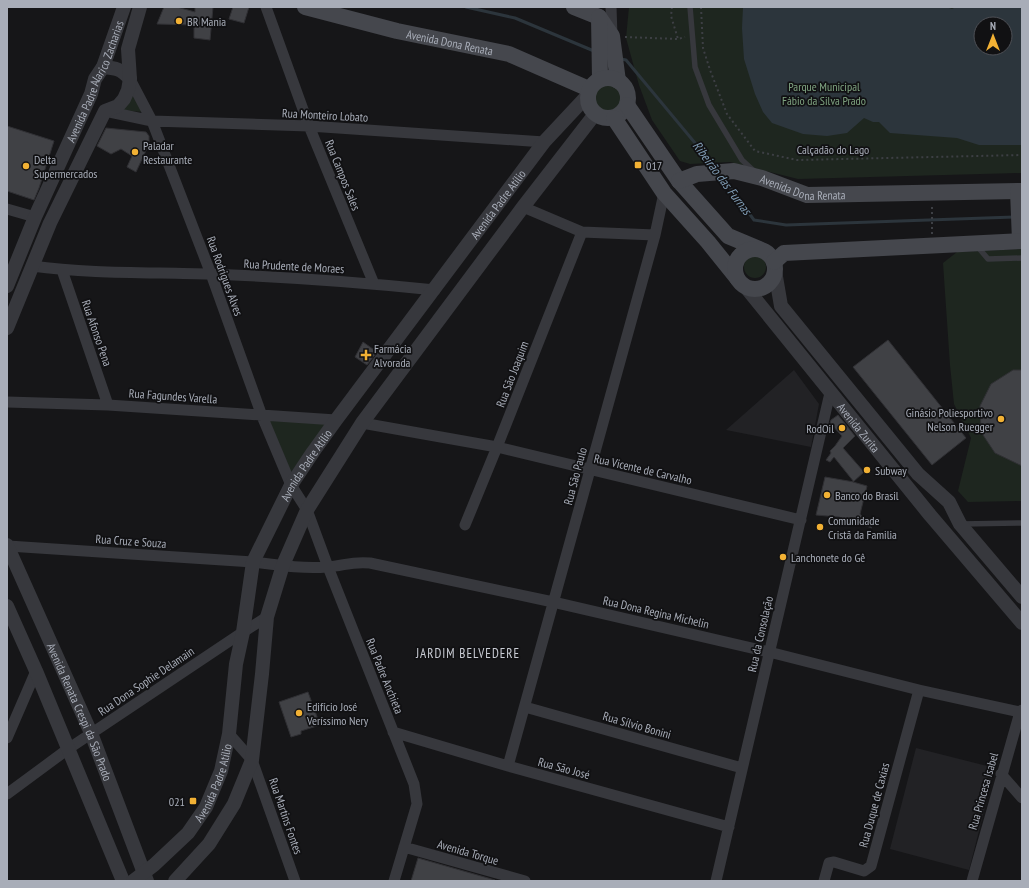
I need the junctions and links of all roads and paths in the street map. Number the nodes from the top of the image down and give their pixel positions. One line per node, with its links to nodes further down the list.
1 (124, 7): 14 (street, Avenida Padre Alarico Zacharias)
2 (140, 7): 15 (street)
3 (266, 7): 24 (street, Rua Campos Sales)
4 (305, 7): 17 (main road, Avenida Dona Renata)
5 (574, 7): 9 (main road)
6 (672, 7): 13 (path)
7 (690, 7): 12 (lane)
8 (701, 7): 10 (path, Calçadão do Lago)
9 (604, 10): 11 (main road); 17 (main road)
10 (702, 34): 12 (path); 27 (path, Calçadão do Lago)
11 (612, 36): 13 (path); 16 (main road)
12 (693, 36): 13 (path); 28 (lane)
13 (678, 39)
14 (103, 68): 15 (street); 18 (street, Avenida Padre Alarico Zacharias)
15 (130, 79): 20 (street); 23 (street, Rua Rodrigues Alves)
16 (618, 81): 17 (main road); 19 (main road)
17 (592, 88): 21 (main road); 25 (street, Avenida Padre Atílio)
18 (91, 94): 20 (street); 35 (street, Avenida Padre Alarico Zacharias)
19 (627, 104): 22 (main road); 29 (main road)
20 (105, 111): 23 (street, Rua Monteiro Lobato); 44 (street)
21 (595, 114): 22 (main road); 26 (street, Avenida Padre Atílio)
22 (614, 118): 30 (main road)
23 (152, 121): 24 (street, Rua Monteiro Lobato); 46 (street, Rua Rodrigues Alves)
24 (309, 126): 25 (street, Rua Monteiro Lobato); 48 (street, Rua Campos Sales)
25 (544, 142): 26 (street); 50 (street, Avenida Padre Atílio)
26 (570, 146): 32 (street, Avenida Padre Atílio)
27 (1022, 155)
28 (762, 178): 29 (main road, Avenida Dona Renata); 31 (main road, Avenida Dona Renata)
29 (679, 181): 41 (main road)
30 (664, 193): 38 (street, Rua São Paulo); 47 (main road)
31 (1019, 196): 39 (main road)
32 (523, 207): 36 (street); 57 (street, Avenida Padre Atílio)
33 (7, 209): 35 (street)
34 (932, 209): 37 (path)
35 (35, 218): 49 (street, Avenida Padre Alarico Zacharias)
36 (582, 232): 38 (street); 58 (street, Rua São Joaquim)
37 (932, 234)
38 (655, 235): 59 (street, Rua São Paulo)
39 (1021, 237): 40 (main road)
40 (974, 243): 42 (lane); 43 (main road)
41 (759, 249): 43 (main road); 47 (main road)
42 (1022, 258)
43 (778, 262): 47 (main road); 61 (street, Avenida Zurita)
44 (32, 266): 45 (street, Rua Prudente de Moraes); 51 (street)
45 (62, 270): 46 (street, Rua Prudente de Moraes); 54 (street, Rua Afonso Pena)
46 (211, 274): 48 (street, Rua Prudente de Moraes); 55 (street, Rua Rodrigues Alves)
47 (740, 282): 52 (street, Avenida Zurita)
48 (374, 284): 50 (street, Rua Prudente de Moraes)
49 (7, 286)
50 (435, 290): 56 (street, Avenida Padre Atílio)
51 (7, 328)
52 (830, 393): 63 (street, Avenida Zurita); 64 (street, Rua da Consolação)
53 (7, 402): 54 (street, Rua Fagundes Varella)
54 (108, 405): 55 (street, Rua Fagundes Varella)
55 (262, 416): 56 (street, Rua Fagundes Varella); 60 (street, Rua Rodrigues Alves)
56 (336, 420): 60 (street, Avenida Padre Atílio)
57 (362, 423): 58 (street, Rua Vicente de Carvalho); 62 (street, Avenida Padre Atílio)
58 (497, 447): 59 (street, Rua Vicente de Carvalho); 67 (street, Rua São Joaquim)
59 (590, 470): 64 (street, Rua Vicente de Carvalho); 73 (street, Rua São Paulo)
60 (291, 485): 62 (street, Rua Padre Anchieta); 69 (street, Avenida Padre Atílio)
61 (949, 502): 63 (street); 66 (street, Avenida Zurita)
62 (307, 510): 70 (street, Avenida Padre Atílio); 71 (street, Rua Padre Anchieta)
63 (930, 515): 76 (street, Avenida Zurita)
64 (801, 520): 78 (street, Rua da Consolação)
65 (1022, 522): 66 (lane)
66 (960, 524): 72 (street, Avenida Zurita)
67 (465, 525)
68 (7, 545): 69 (street, Rua Cruz e Souza); 84 (street, Avenida Renata Crespi da São Prado)
69 (253, 562): 70 (street, Rua Cruz e Souza); 77 (street, Avenida Padre Atílio)
70 (283, 565): 71 (street, Rua Dona Regina Michelin); 75 (street, Avenida Padre Atílio)
71 (328, 567): 73 (street, Rua Dona Regina Michelin); 83 (street, Rua Padre Anchieta)
72 (1022, 597)
73 (554, 602): 78 (street, Rua Dona Regina Michelin); 81 (street, Rua São Paulo)
74 (7, 606): 79 (street, Avenida Renata Crespi da São Prado)
75 (267, 618): 77 (street, Rua Dona Sophie Delamain); 88 (street, Avenida Padre Atílio)
76 (1022, 623)
77 (243, 632): 84 (street, Rua Dona Sophie Delamain); 85 (street, Avenida Padre Atílio)
78 (769, 652): 80 (street, Rua Dona Regina Michelin); 90 (street, Rua da Consolação)
79 (36, 671): 86 (street); 87 (street, Avenida Renata Crespi da São Prado)
80 (919, 690): 82 (street, Rua Dona Regina Michelin); 103 (street, Rua Duque de Caxias)
81 (525, 707): 89 (street, Rua São Paulo); 90 (street, Rua Sílvio Bonini)
82 (1021, 711): 91 (street, Rua Princesa Isabel)
83 (393, 732): 89 (street, Rua São José); 95 (street, Rua Padre Anchieta)
84 (91, 733): 87 (street, Rua Dona Sophie Delamain); 96 (street, Avenida Renata Crespi da São Prado)
85 (229, 734): 88 (street); 96 (street, Avenida Padre Atílio)
86 (7, 738)
87 (68, 749): 92 (street, Rua Dona Sophie Delamain); 97 (street, Avenida Renata Crespi da São Prado)
88 (252, 760): 98 (street, Avenida Padre Atílio); 99 (street, Rua Martins Fontes)
89 (508, 766): 94 (street, Rua São José)
90 (742, 768): 94 (street, Rua da Consolação)
91 (1001, 774): 93 (street); 104 (street, Rua Princesa Isabel)
92 (7, 794)
93 (1022, 798)
94 (728, 827): 102 (street, Rua da Consolação)
95 (404, 847): 100 (street, Rua Padre Anchieta); 101 (street, Avenida Torque)
96 (141, 878)
97 (123, 881)
98 (175, 881)
99 (295, 881)
100 (394, 881)
101 (525, 881)
102 (716, 881)
103 (824, 881)
104 (972, 881)

